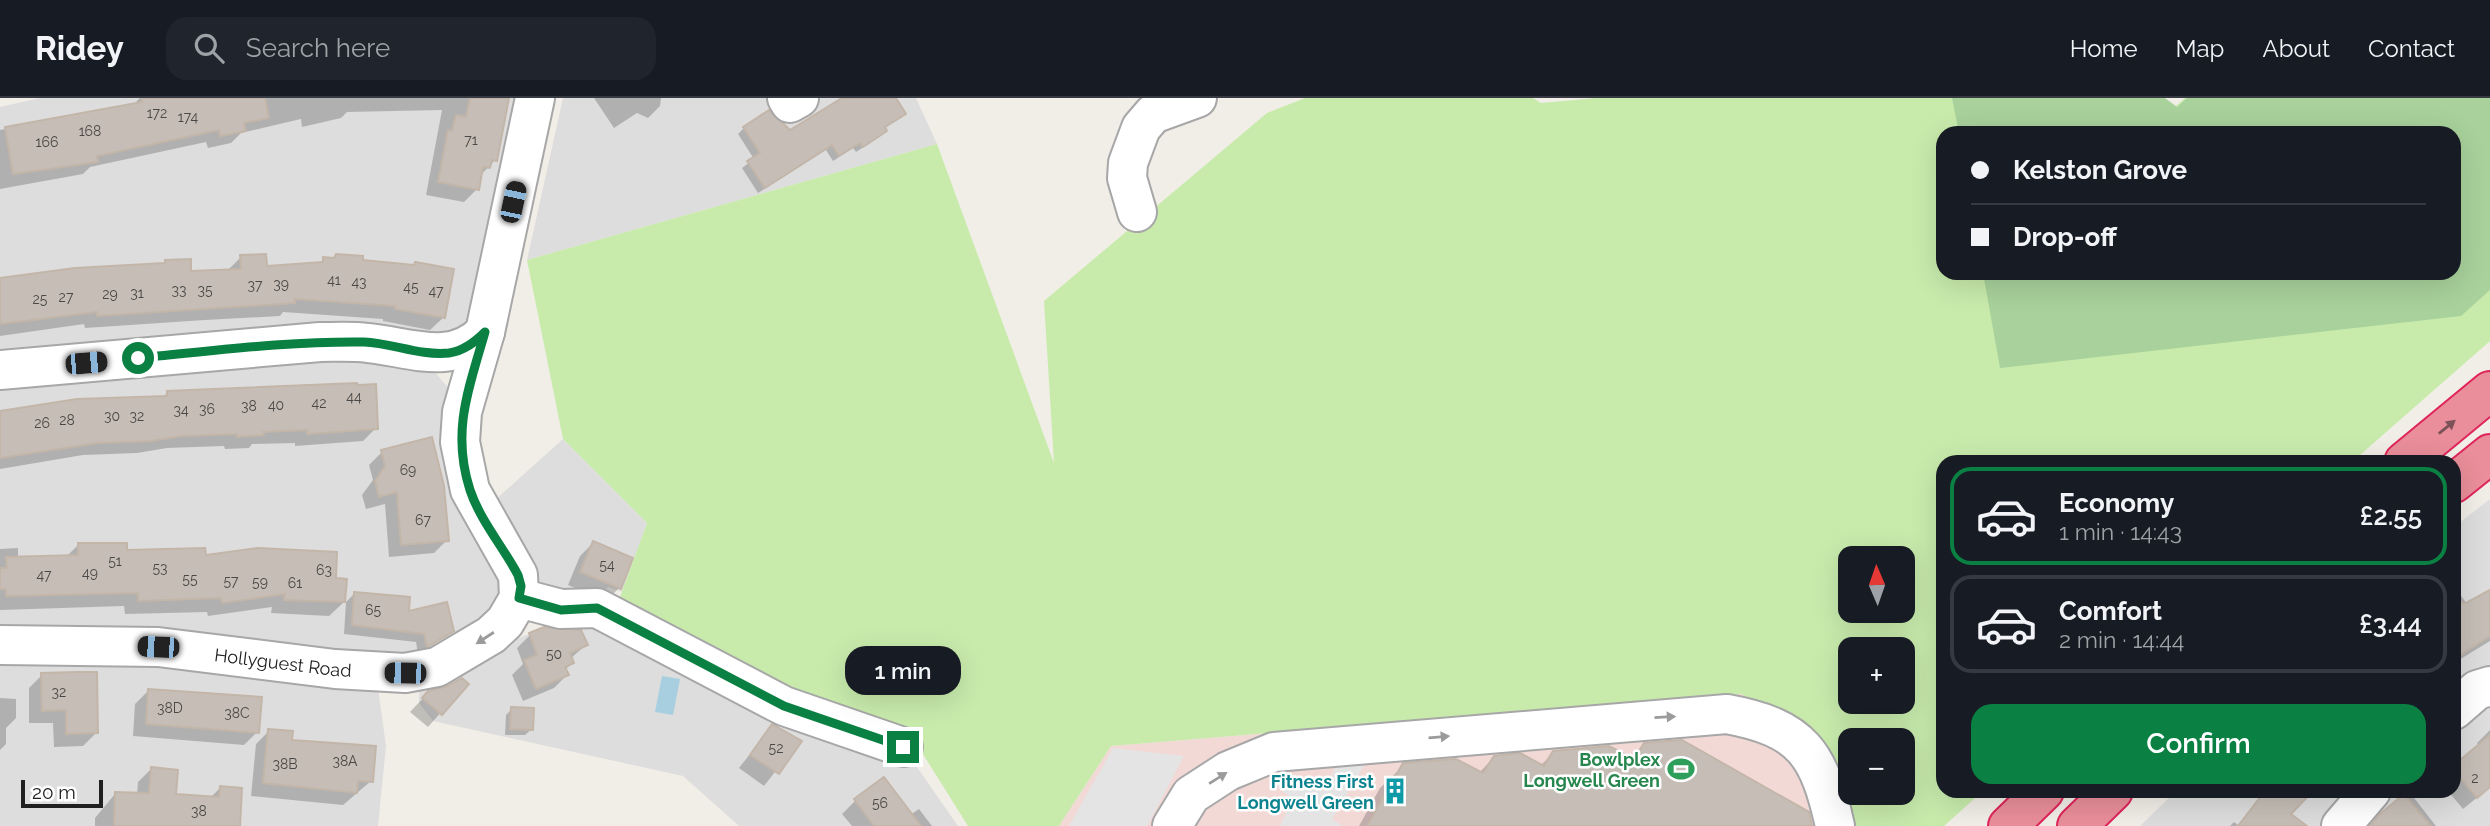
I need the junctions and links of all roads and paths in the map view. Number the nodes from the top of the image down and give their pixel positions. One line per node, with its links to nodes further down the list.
1 (535, 98): 6 (street)
2 (787, 98): 3 (street)
3 (799, 98)
4 (1197, 98): 5 (street)
5 (1137, 212)
6 (485, 332): 7 (street); 12 (street)
7 (0, 370)
8 (2490, 391): 10 (highway, one-way to 8)
9 (2490, 454): 11 (highway)
10 (2412, 455)
11 (2461, 477)
12 (519, 598): 13 (street, Hollyguest Road, one-way to 13); 16 (street)
13 (0, 645)
14 (2490, 686): 15 (street)
15 (2461, 704)
16 (903, 747)
17 (2037, 798): 22 (highway)
18 (2106, 798): 23 (highway)
19 (2365, 798): 24 (street)
20 (1172, 826): 21 (street, one-way to 21)
21 (1835, 826)
22 (2008, 826)
23 (2077, 826)
24 (2341, 826)

